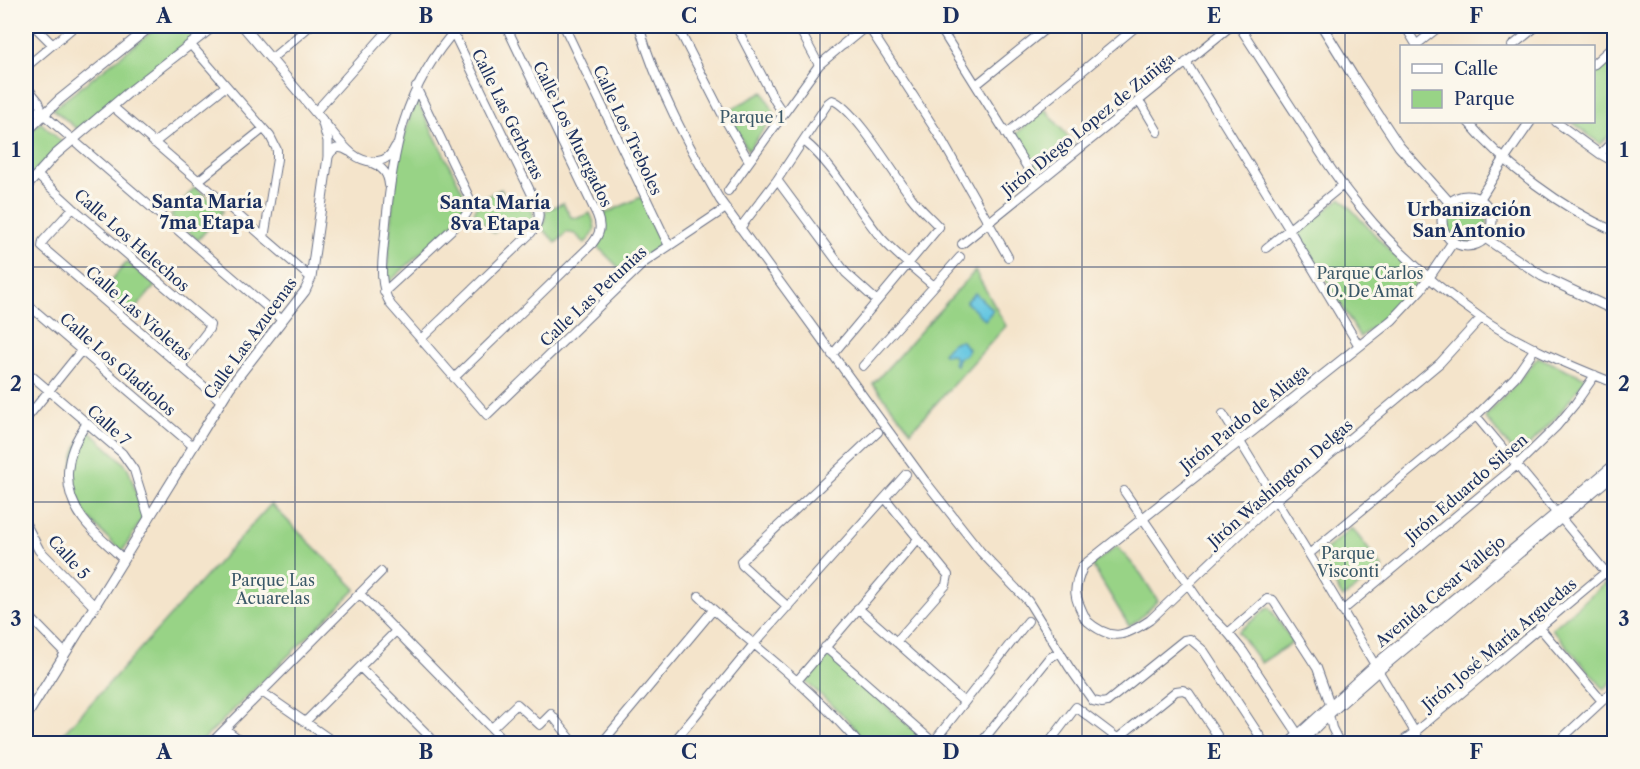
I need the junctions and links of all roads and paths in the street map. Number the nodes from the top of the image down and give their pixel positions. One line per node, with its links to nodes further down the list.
1 (34, 26): 29 (street)
2 (75, 26): 29 (street)
3 (151, 26): 48 (street)
4 (214, 26): 30 (street)
5 (243, 26): 36 (street, Calle Las Azucenas)
6 (310, 26): 36 (street)
7 (506, 26): 113 (street, Calle Los Muergados)
8 (564, 26): 90 (street, Calle Los Treboles)
9 (639, 26): 81 (street)
10 (677, 26): 67 (street)
11 (736, 26): 49 (street)
12 (798, 26): 39 (street)
13 (867, 26): 31 (street); 82 (street)
14 (939, 26): 28 (street)
15 (957, 26): 28 (street)
16 (1049, 26): 41 (street)
17 (1137, 26): 57 (street)
18 (1231, 26): 37 (street, Jirón Diego Lopez de Zuñiga)
19 (1239, 26): 74 (street)
20 (1323, 26): 79 (street)
21 (1405, 26): 32 (street)
22 (1440, 26): 33 (street)
23 (1537, 26): 34 (street)
24 (1610, 26): 27 (street)
25 (387, 27): 50 (street)
26 (456, 29): 44 (street); 104 (street, Calle Las Gerberas)
27 (1614, 33)
28 (945, 35): 41 (street)
29 (52, 44): 40 (street)
30 (190, 44): 43 (street); 47 (street)
31 (844, 44): 39 (street)
32 (1416, 45)
33 (1418, 45)
34 (1513, 45)
35 (1614, 46): 38 (street)
36 (271, 58): 50 (street, Calle Las Azucenas)
37 (1186, 62): 45 (street, Jirón Diego Lopez de Zuñiga); 84 (street)
38 (1595, 62)
39 (819, 65): 49 (street)
40 (26, 67)
41 (976, 85): 57 (street)
42 (26, 86): 48 (street)
43 (226, 86): 54 (street); 62 (street)
44 (416, 87): 61 (street); 98 (street)
45 (1139, 100): 56 (street); 73 (street, Jirón Diego Lopez de Zuñiga)
46 (26, 105): 48 (street)
47 (112, 106): 58 (street); 62 (street)
48 (44, 114): 55 (street); 58 (street)
49 (783, 114): 67 (street)
50 (319, 116): 64 (street); 65 (street, Calle Las Azucenas)
51 (1469, 123): 66 (street)
52 (1529, 123): 66 (street)
53 (1557, 123): 63 (street)
54 (263, 129): 72 (street); 86 (street)
55 (26, 132)
56 (1158, 132)
57 (1006, 134): 73 (street)
58 (73, 140): 70 (street); 103 (street)
59 (1614, 140): 63 (street)
60 (804, 141): 71 (street); 94 (street); 94 (street)
61 (397, 142): 68 (street); 76 (street)
62 (154, 143): 72 (street)
63 (1599, 154): 69 (street)
64 (353, 155): 65 (street); 68 (street)
65 (328, 157): 95 (street, Calle Las Azucenas)
66 (1505, 158): 78 (street); 85 (street)
67 (749, 161): 77 (street)
68 (367, 162): 76 (street)
69 (1614, 162)
70 (37, 175): 75 (street); 80 (street, Calle Los Helechos)
71 (777, 180): 83 (street); 99 (street)
72 (198, 181): 86 (street)
73 (1037, 183): 82 (street, Jirón Diego Lopez de Zuñiga)
74 (1343, 185): 84 (street); 96 (street)
75 (26, 187)
76 (390, 188): 98 (street)
77 (728, 190)
78 (1479, 200): 79 (street); 87 (street)
79 (1450, 203): 88 (street)
80 (74, 208): 109 (street, Calle Los Helechos); 109 (street, Calle Las Violetas)
81 (726, 208): 83 (street); 90 (street, Calle Las Petunias)
82 (989, 223): 89 (street, Jirón Diego Lopez de Zuñiga); 92 (street)
83 (740, 228): 108 (street)
84 (1289, 229): 91 (street); 105 (street)
85 (1614, 231)
86 (264, 237): 95 (street)
87 (1485, 238): 88 (street); 101 (street)
88 (1453, 242): 96 (street, Jirón Pardo de Aliaga)
89 (962, 244)
90 (669, 246): 113 (street, Calle Las Petunias)
91 (1266, 248)
92 (1008, 257)
93 (960, 258): 97 (street)
94 (908, 264): 97 (street); 99 (street)
95 (311, 278): 103 (street, Calle Las Azucenas)
96 (1429, 278): 102 (street); 105 (street, Jirón Pardo de Aliaga)
97 (934, 286): 110 (street)
98 (384, 292): 104 (street)
99 (877, 301): 108 (street)
100 (26, 303): 107 (street, Calle Los Gladiolos)
101 (1614, 310)
102 (1480, 318): 106 (street); 131 (street, Jirón Washington Delgas)
103 (282, 320): 116 (street, Calle Las Azucenas)
104 (421, 339): 113 (street)
105 (1359, 346): 123 (street, Jirón Pardo de Aliaga)
106 (1535, 348): 112 (street); 118 (street)
107 (81, 351): 115 (street); 124 (street, Calle Los Gladiolos)
108 (832, 354): 162 (street)
109 (180, 366): 116 (street, Calle Las Violetas)
110 (863, 366)
111 (26, 371): 115 (street, Calle 7)
112 (1595, 375): 114 (street); 125 (street, Jirón Eduardo Silsen)
113 (454, 378)
114 (1614, 382)
115 (50, 391): 119 (street); 120 (street, Calle 7)
116 (221, 402): 124 (street, Calle Las Azucenas)
117 (1223, 414): 123 (street)
118 (1476, 416): 125 (street); 139 (street)
119 (27, 417): 121 (street)
120 (87, 423): 133 (street, Calle 7); 140 (street)
121 (26, 424)
122 (878, 432): 149 (street)
123 (1239, 442): 131 (street); 134 (street, Jirón Pardo de Aliaga)
124 (193, 446): 133 (street, Calle Las Azucenas)
125 (1517, 465): 132 (street); 152 (street, Jirón Eduardo Silsen)
126 (1614, 465): 132 (street, Avenida Cesar Vallejo)
127 (906, 474): 130 (street)
128 (1614, 474): 132 (street, Avenida Cesar Vallejo)
129 (1124, 492): 134 (street)
130 (885, 498): 136 (street); 149 (street)
131 (1276, 500): 139 (street); 145 (street, Jirón Washington Delgas)
132 (1559, 516): 143 (street); 165 (street, Avenida Cesar Vallejo)
133 (149, 518): 140 (street, Calle Las Azucenas)
134 (1142, 519): 145 (street); 154 (street, Jirón Pardo de Aliaga)
135 (26, 525): 138 (street, Calle 5)
136 (918, 539): 150 (street); 159 (street)
137 (26, 540): 138 (street)
138 (39, 550): 148 (street, Calle 5)
139 (1309, 554): 152 (street)
140 (123, 559): 148 (street, Calle Las Azucenas)
141 (1614, 565): 143 (street, Jirón José María Arguedas)
142 (381, 572): 146 (street)
143 (1606, 572): 144 (street); 156 (street, Jirón José María Arguedas)
144 (1614, 582)
145 (1187, 584): 154 (street, Jirón Washington Delgas); 158 (street)
146 (360, 594): 157 (street); 168 (street)
147 (699, 596): 151 (street)
148 (94, 606): 163 (street, Calle Las Azucenas)
149 (788, 607): 160 (street)
150 (858, 609): 159 (street); 161 (street)
151 (712, 610): 160 (street); 186 (street)
152 (1342, 611): 165 (street)
153 (26, 616): 163 (street)
154 (1086, 620)
155 (1028, 621): 170 (street)
156 (1539, 627): 169 (street); 176 (street, Jirón José María Arguedas)
157 (396, 631): 164 (street); 174 (street)
158 (1228, 633): 171 (street); 178 (street)
159 (896, 642): 170 (street)
160 (754, 644): 166 (street); 187 (street)
161 (825, 647): 166 (street); 181 (street)
162 (1060, 652): 189 (street); 193 (street)
163 (65, 653): 172 (street, Calle Las Azucenas)
164 (360, 667): 173 (street); 180 (street)
165 (1377, 668): 171 (street, Avenida Cesar Vallejo); 176 (street)
166 (797, 681): 188 (street)
167 (1614, 690): 169 (street)
168 (262, 692): 173 (street); 175 (street)
169 (1602, 700): 198 (street)
170 (964, 702): 181 (street)
171 (1330, 709): 178 (street, Avenida Cesar Vallejo); 195 (street)
172 (26, 717)
173 (305, 722): 184 (street)
174 (492, 728): 179 (street); 185 (street)
175 (225, 729): 182 (street); 183 (street)
176 (1415, 732): 196 (street, Jirón José María Arguedas); 197 (street)
177 (1118, 738): 190 (street); 191 (street); 192 (street)
178 (1298, 739): 194 (street, Avenida Cesar Vallejo)
179 (504, 742)
180 (436, 743)
181 (932, 743)
182 (210, 744)
183 (246, 744)
184 (337, 744)
185 (574, 744)
186 (601, 744)
187 (672, 744)
188 (859, 744)
189 (980, 744)
190 (1048, 744)
191 (1125, 744)
192 (1216, 744)
193 (1265, 744)
194 (1288, 744)
195 (1340, 744)
196 (1399, 744)
197 (1422, 744)
198 (1556, 744)

